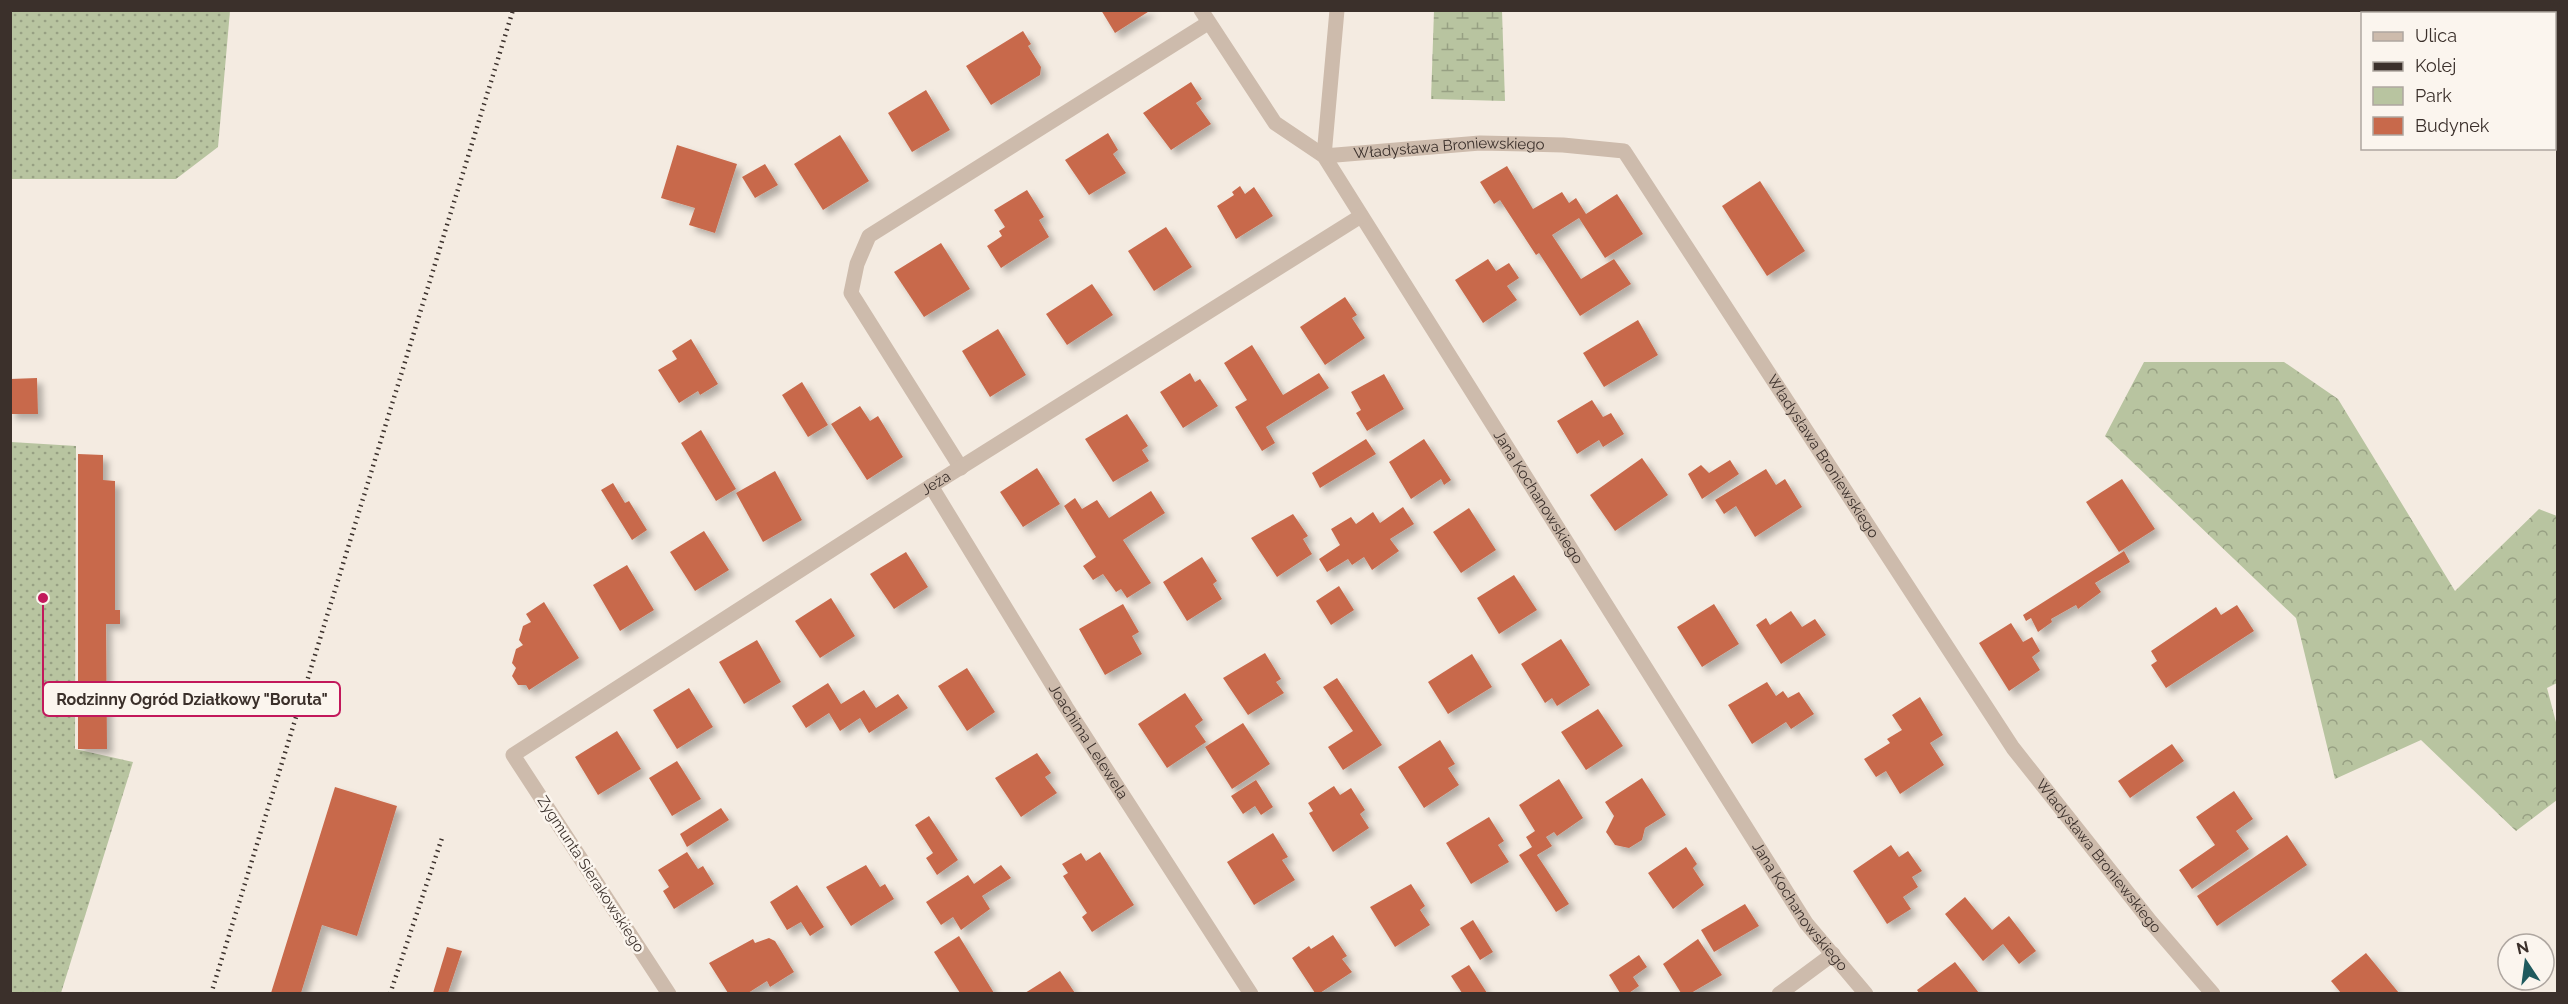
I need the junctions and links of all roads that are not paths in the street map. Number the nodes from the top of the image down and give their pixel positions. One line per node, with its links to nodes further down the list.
1 (1337, 10): 3 (street)
2 (1204, 17): 3 (street, Jana Kochanowskiego); 5 (street)
3 (1324, 156): 4 (street, Jana Kochanowskiego); 13 (street, Władysława Broniewskiego)
4 (1361, 216): 5 (street, Jeża); 8 (street, Jana Kochanowskiego)
5 (961, 468): 6 (street, Jeża)
6 (931, 486): 7 (street, Jeża); 10 (street, Joachima Lelewela)
7 (513, 755): 9 (street, Zygmunta Sierakowskiego)
8 (1833, 954): 11 (street); 12 (street, Jana Kochanowskiego)
9 (669, 993)
10 (1251, 993)
11 (1779, 993)
12 (1866, 993)
13 (2213, 993)

